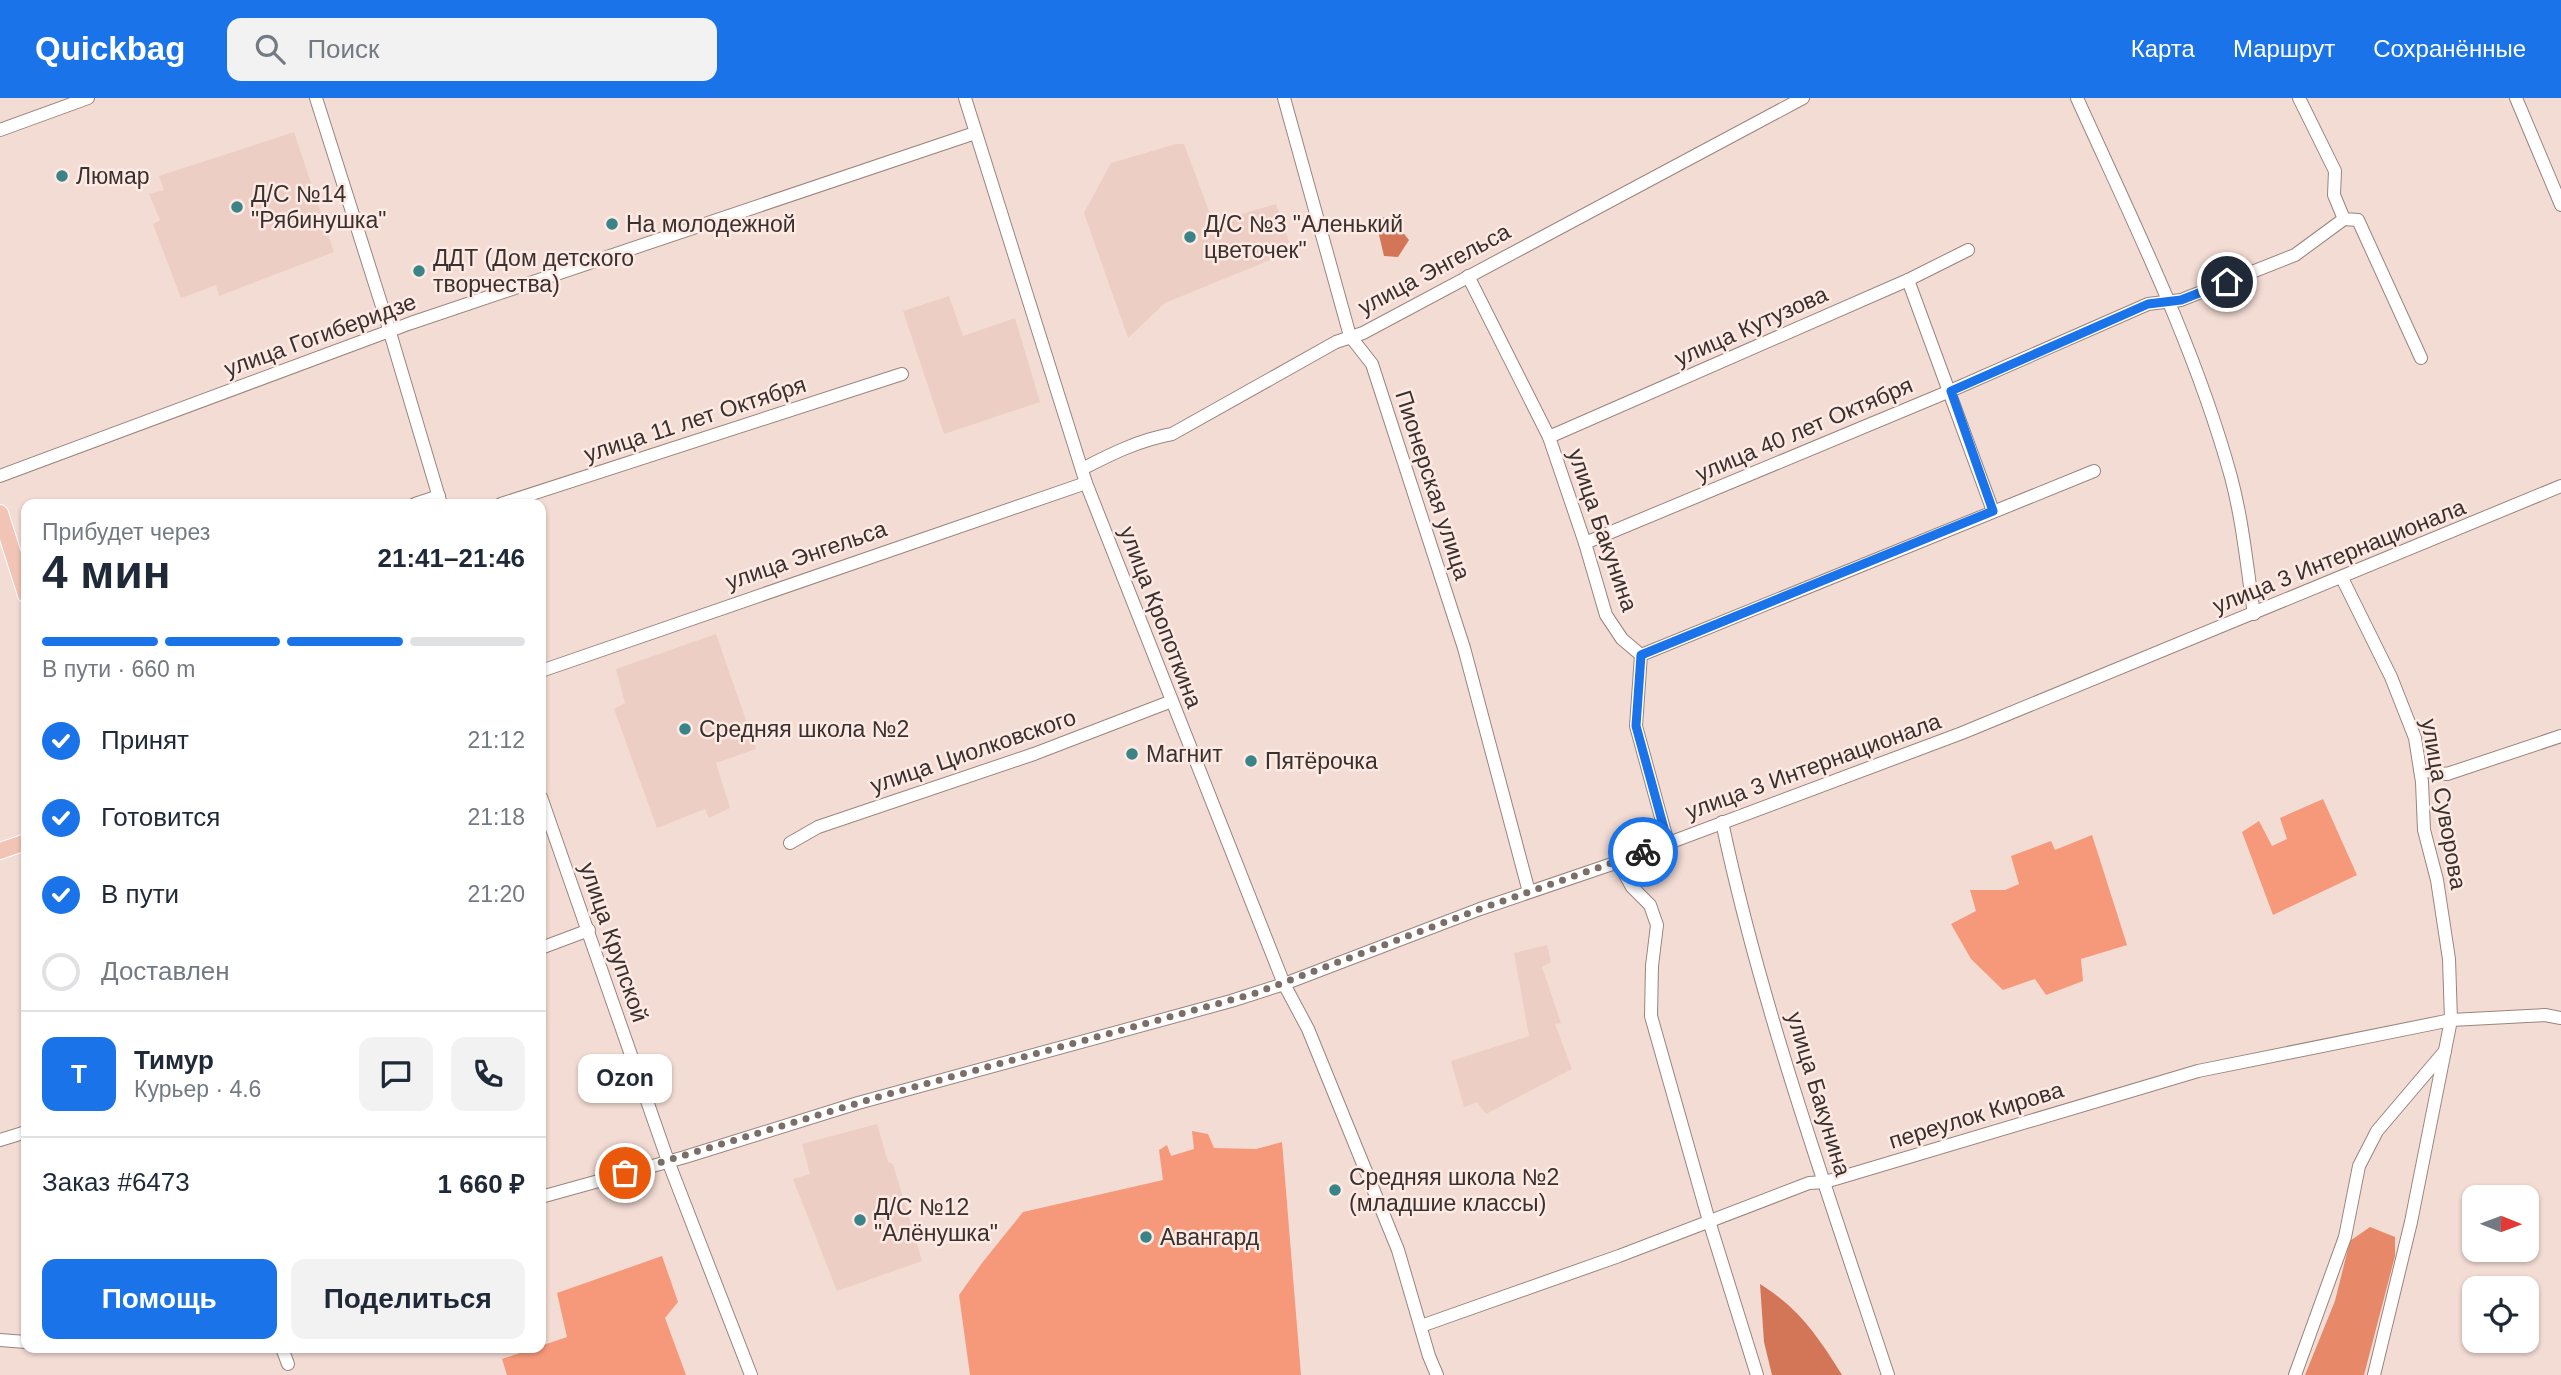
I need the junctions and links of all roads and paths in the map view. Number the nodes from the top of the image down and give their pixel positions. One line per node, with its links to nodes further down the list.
1 (88, 98): 9 (street)
2 (316, 98): 17 (street)
3 (965, 98): 10 (street, улица Кропоткина)
4 (1284, 98): 18 (street, Пионерская улица)
5 (1803, 98): 14 (street, улица Энгельса)
6 (2077, 98): 16 (street)
7 (2299, 98): 12 (street)
8 (2516, 98): 11 (street)
9 (0, 130)
10 (975, 133): 17 (street, улица Гогиберидзе); 23 (street, улица Кропоткина)
11 (2561, 205)
12 (2344, 219): 16 (street, улица 40 лет Октября); 19 (street)
13 (1968, 250): 15 (street, улица Кутузова)
14 (1468, 276): 18 (street, улица Энгельса); 22 (street, улица Бакунина)
15 (1908, 280): 21 (street); 22 (street, улица Кутузова)
16 (2169, 303): 21 (street, улица 40 лет Октября); 35 (street)
17 (390, 331): 25 (street, улица Гогиберидзе); 28 (street)
18 (1350, 336): 23 (street, улица Энгельса); 48 (street, Пионерская улица)
19 (2421, 358)
20 (902, 374): 29 (street, улица 11 лет Октября)
21 (1951, 391): 30 (street); 32 (street, улица 40 лет Октября)
22 (1549, 437): 32 (street, улица Бакунина)
23 (1082, 469): 26 (street, улица Кропоткина)
24 (2094, 471): 30 (street)
25 (0, 476)
26 (1086, 483): 37 (street, улица Энгельса); 38 (street, улица Кропоткина)
27 (2561, 486): 33 (street, улица 3 Интернационала)
28 (440, 499)
29 (515, 499)
30 (1993, 511): 36 (street)
31 (0, 513): 34 (main road)
32 (1585, 543): 36 (street, улица Бакунина)
33 (2342, 578): 35 (street, улица 3 Интернационала); 40 (street, улица Суворова)
34 (21, 579)
35 (2254, 614): 42 (street, улица 3 Интернационала)
36 (1641, 655): 44 (street)
37 (546, 669)
38 (1172, 701): 43 (street, улица Циолковского); 51 (street, улица Кропоткина)
39 (2561, 736): 40 (street)
40 (2420, 770): 53 (street, улица Суворова)
41 (546, 811): 49 (street, улица Крупской)
42 (1723, 822): 44 (street, улица 3 Интернационала); 58 (street, улица Бакунина)
43 (790, 843)
44 (1668, 843): 47 (street, улица 3 Интернационала)
45 (21, 844): 46 (main road)
46 (0, 851)
47 (1618, 862): 48 (street, улица 3 Интернационала); 60 (street)
48 (1529, 892): 51 (street, улица 3 Интернационала)
49 (589, 930): 50 (street); 57 (street, улица Крупской)
50 (546, 946)
51 (1283, 984): 57 (street, улица 3 Интернационала); 61 (street, улица Кропоткина)
52 (2561, 1018): 53 (street, переулок Кирова)
53 (2451, 1020): 54 (street, улица Суворова); 58 (street, переулок Кирова)
54 (2445, 1051): 70 (street, улица Суворова); 71 (street, улица Суворова)
55 (21, 1134): 56 (street)
56 (0, 1140)
57 (668, 1161): 59 (street, улица 3 Интернационала); 66 (street, улица Крупской)
58 (1825, 1182): 60 (street, переулок Кирова); 69 (street, улица Бакунина)
59 (546, 1196)
60 (1709, 1221): 61 (street, переулок Кирова); 68 (street)
61 (1421, 1326): 67 (street, улица Кропоткина)
62 (0, 1340): 63 (street)
63 (21, 1342)
64 (284, 1353): 65 (street)
65 (288, 1364)
66 (751, 1375)
67 (1437, 1375)
68 (1757, 1375)
69 (1888, 1375)
70 (2295, 1375)
71 (2374, 1375)

